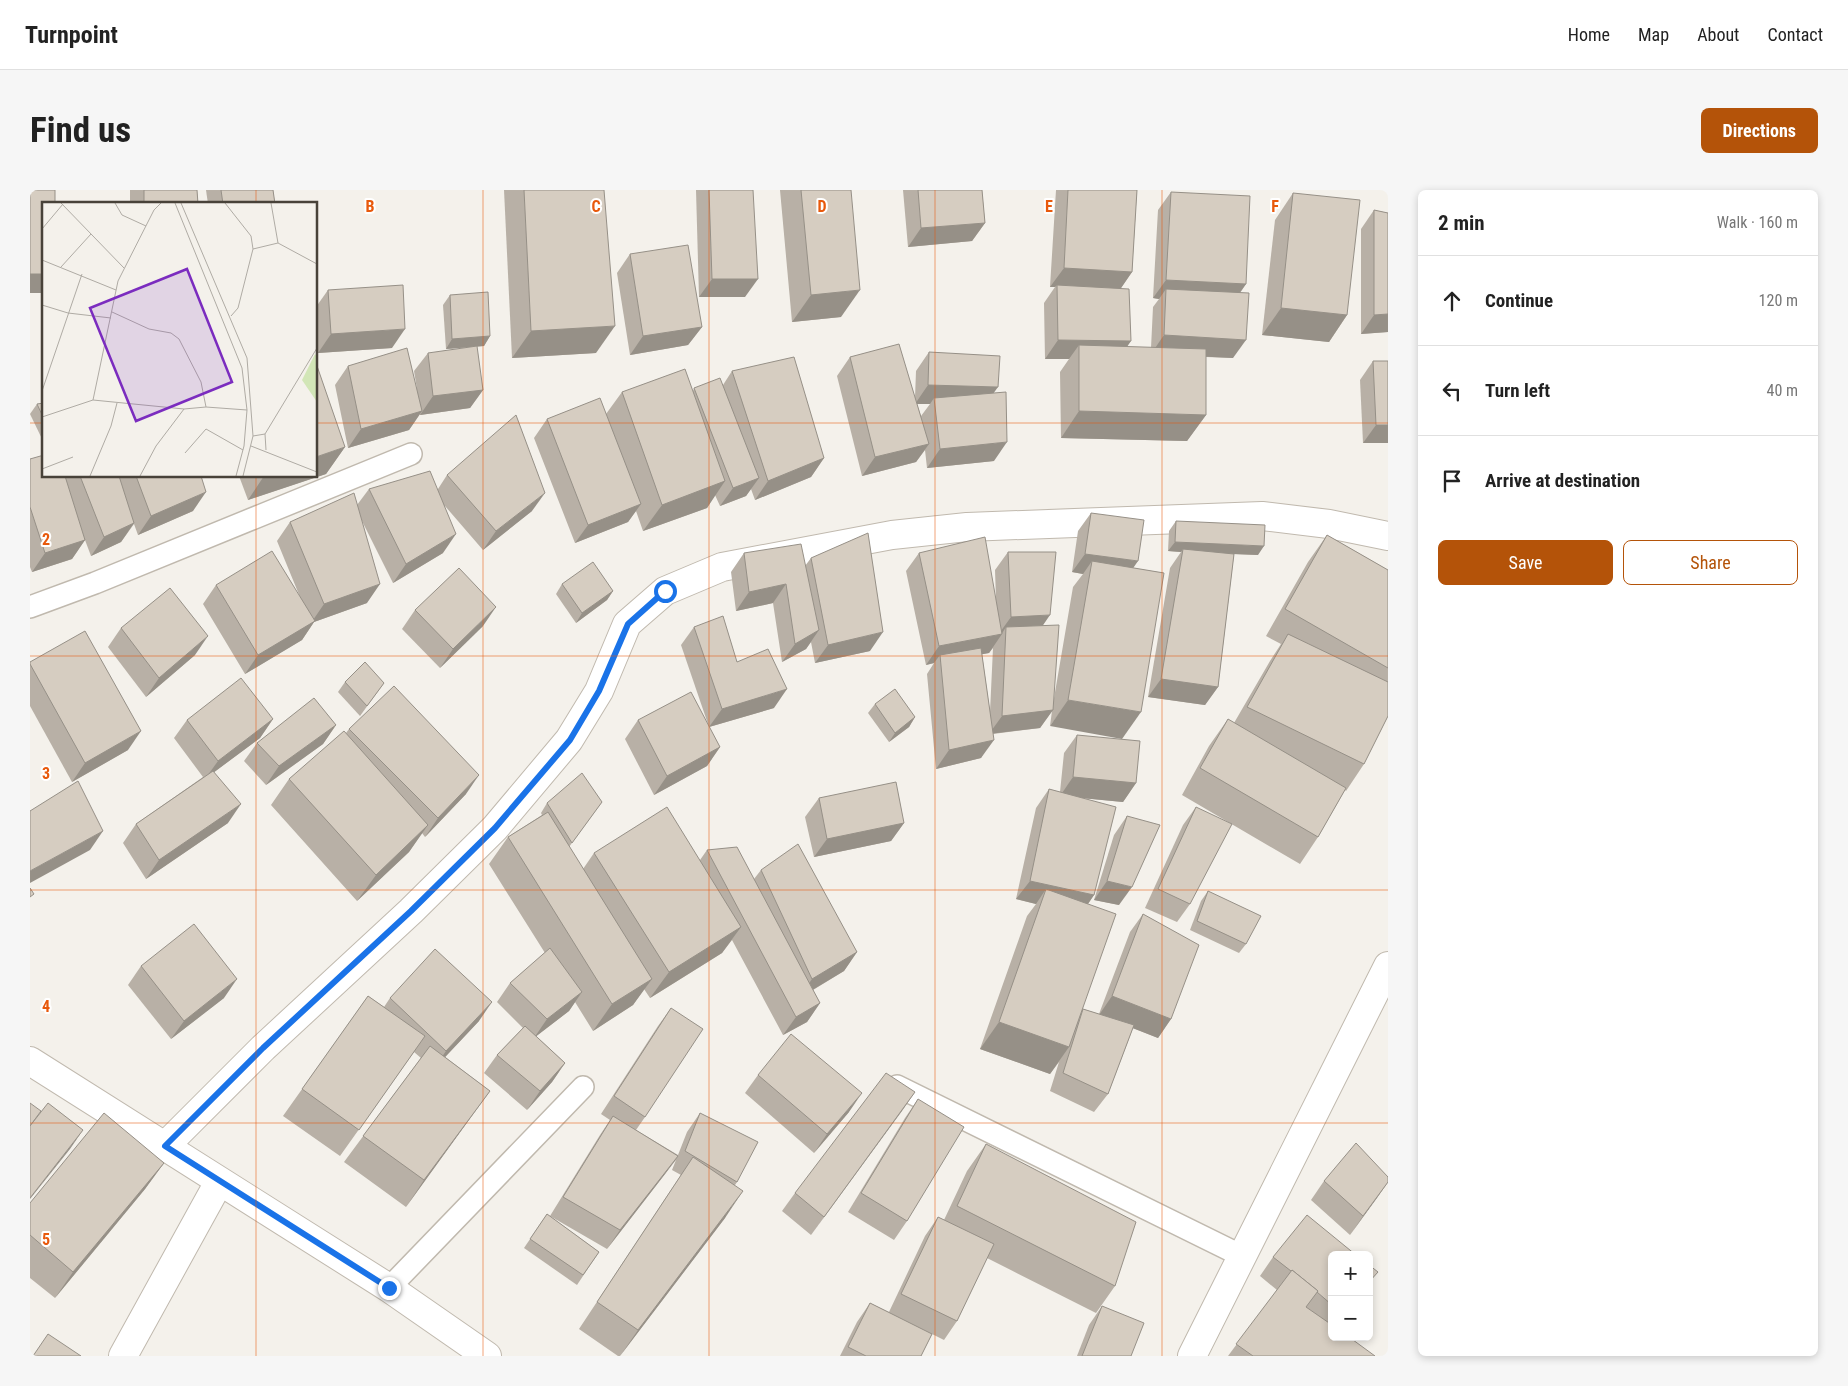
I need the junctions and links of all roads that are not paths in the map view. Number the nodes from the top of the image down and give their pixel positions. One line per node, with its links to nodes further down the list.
1 (411, 454): 3 (lane)
2 (1388, 536): 8 (street)
3 (30, 607)
4 (1388, 966): 10 (street)
5 (30, 1060): 8 (street)
6 (897, 1086): 10 (lane)
7 (583, 1087): 11 (lane)
8 (165, 1146): 9 (street)
9 (219, 1182): 11 (street); 12 (street)
10 (1242, 1256): 14 (street)
11 (389, 1288): 13 (street)
12 (123, 1356)
13 (487, 1356)
14 (1192, 1356)

